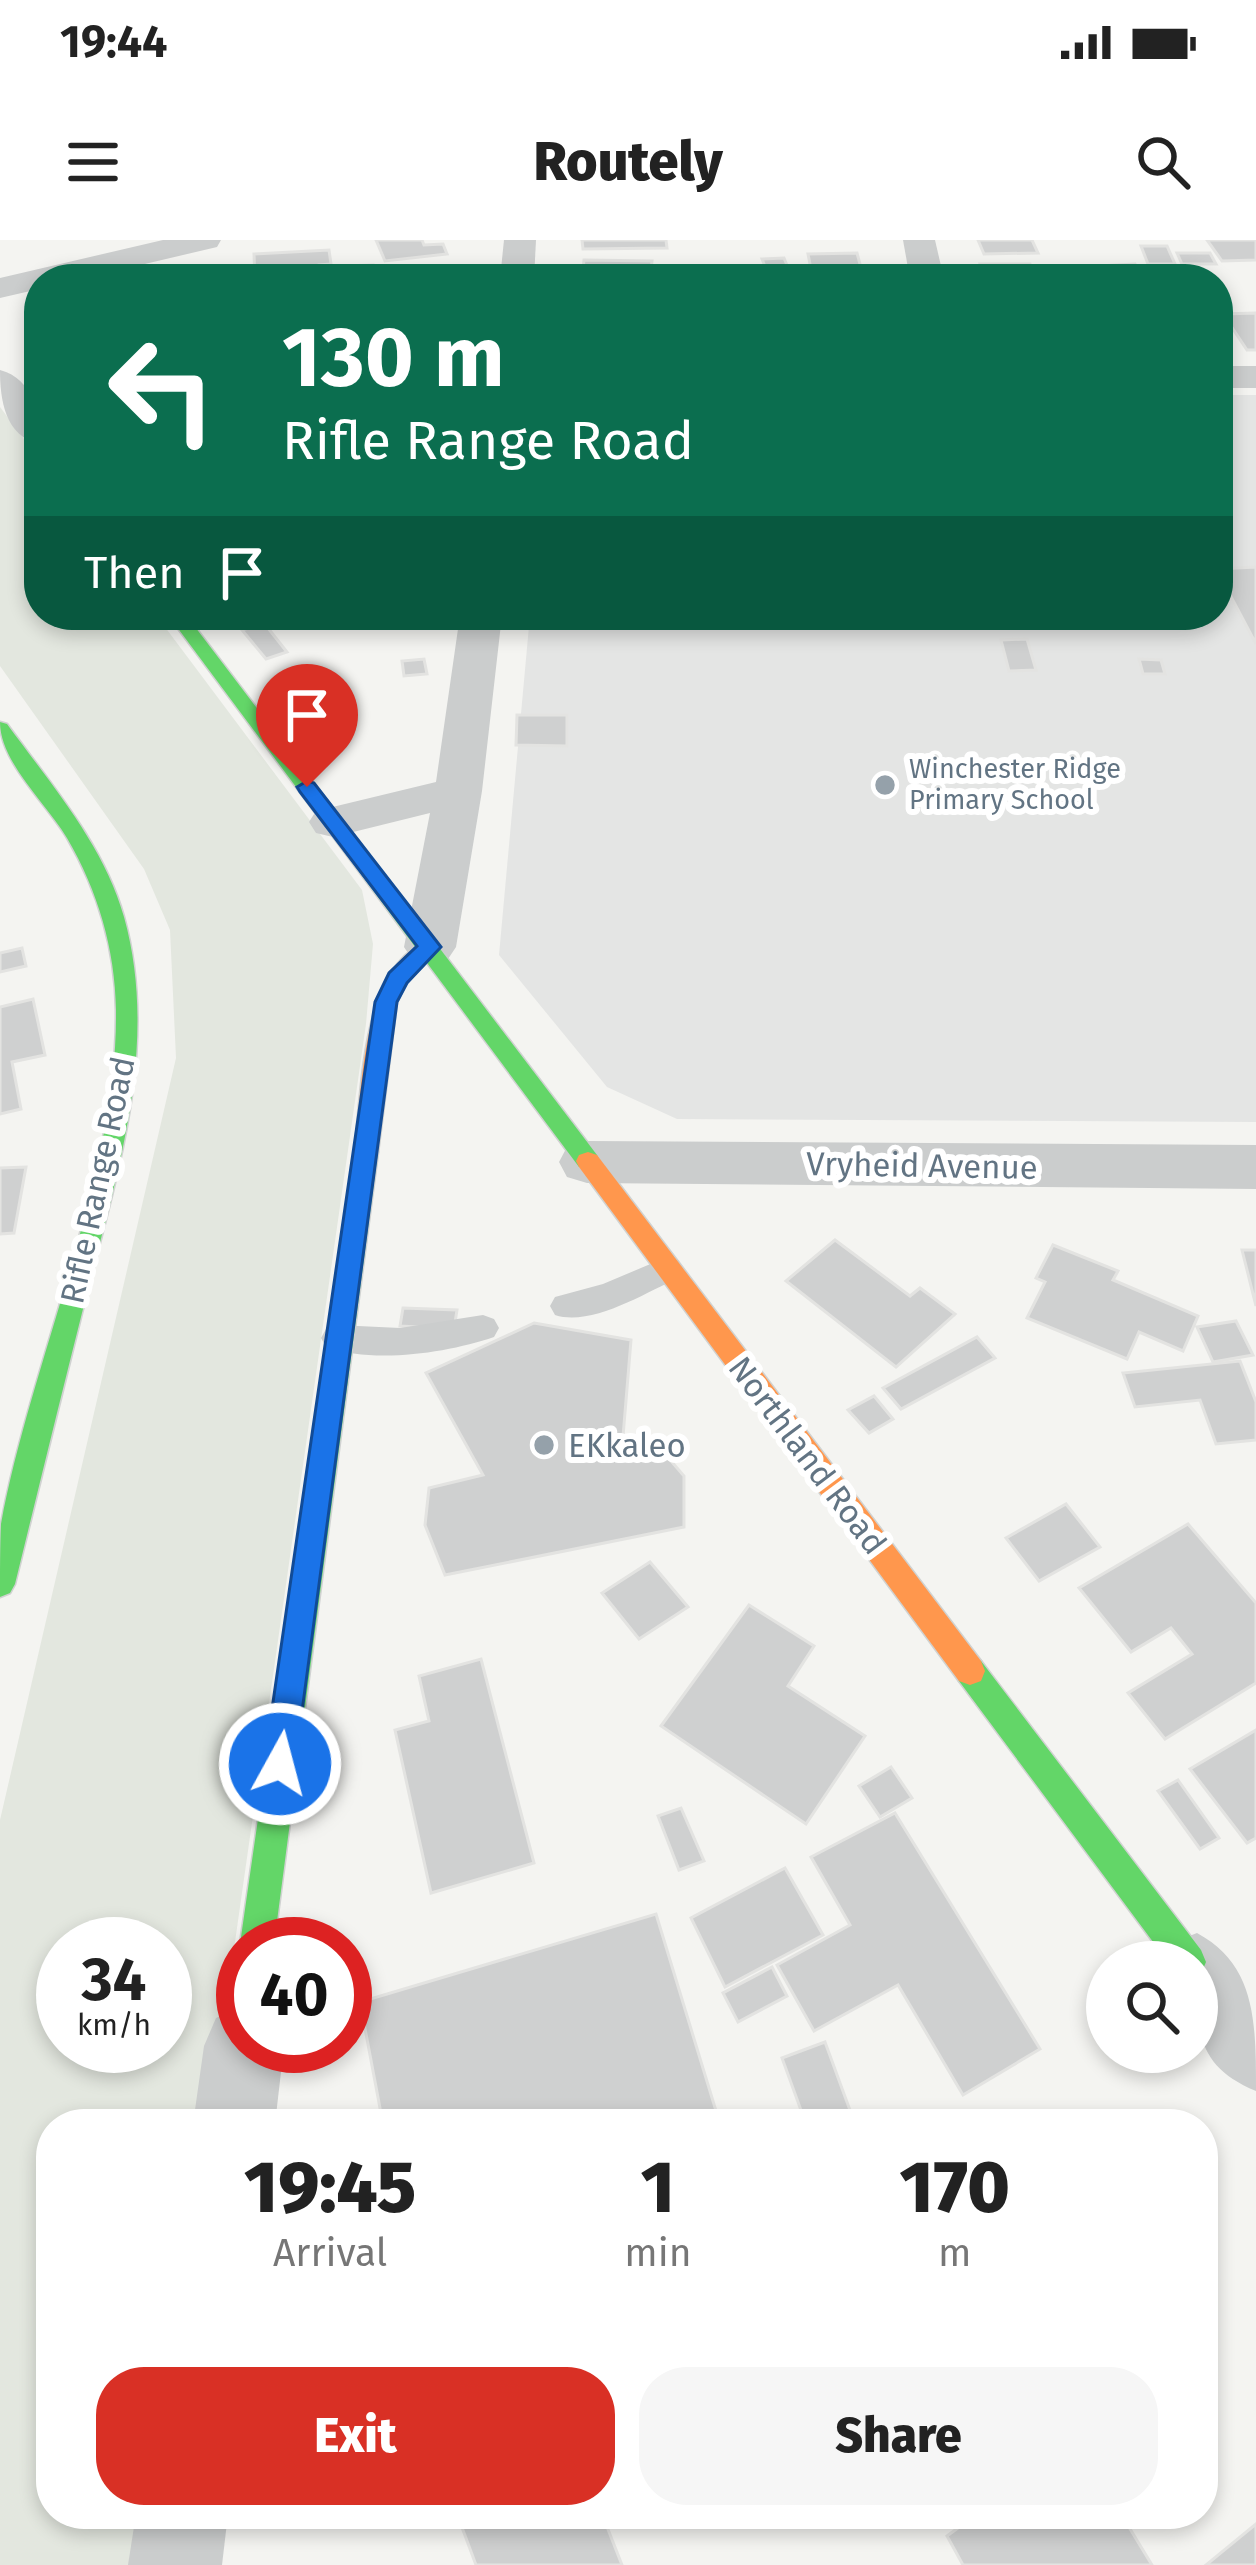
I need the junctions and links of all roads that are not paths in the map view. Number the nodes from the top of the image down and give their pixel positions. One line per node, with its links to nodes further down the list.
1 (206, 240): 2 (street)
2 (103, 264)
3 (0, 381): 4 (street)
4 (24, 413)
5 (188, 630): 9 (street)
6 (479, 630): 8 (street)
7 (0, 728): 17 (street, Rifle Range Road)
8 (458, 791): 9 (street); 10 (street)
9 (333, 821): 10 (street)
10 (430, 947): 11 (street, Northland Road); 16 (street)
11 (587, 1162): 12 (street, Vryheid Avenue); 13 (street, Northland Road)
12 (1256, 1167)
13 (668, 1269): 14 (lane); 19 (street, Northland Road)
14 (566, 1306)
15 (484, 1328): 16 (lane)
16 (337, 1338): 18 (street)
17 (0, 1584)
18 (261, 1917)
19 (1174, 1941)
20 (1218, 2000): 21 (street)
21 (1256, 2051)
22 (241, 2073): 23 (street)
23 (236, 2109)
24 (180, 2529): 25 (street)
25 (175, 2565)

